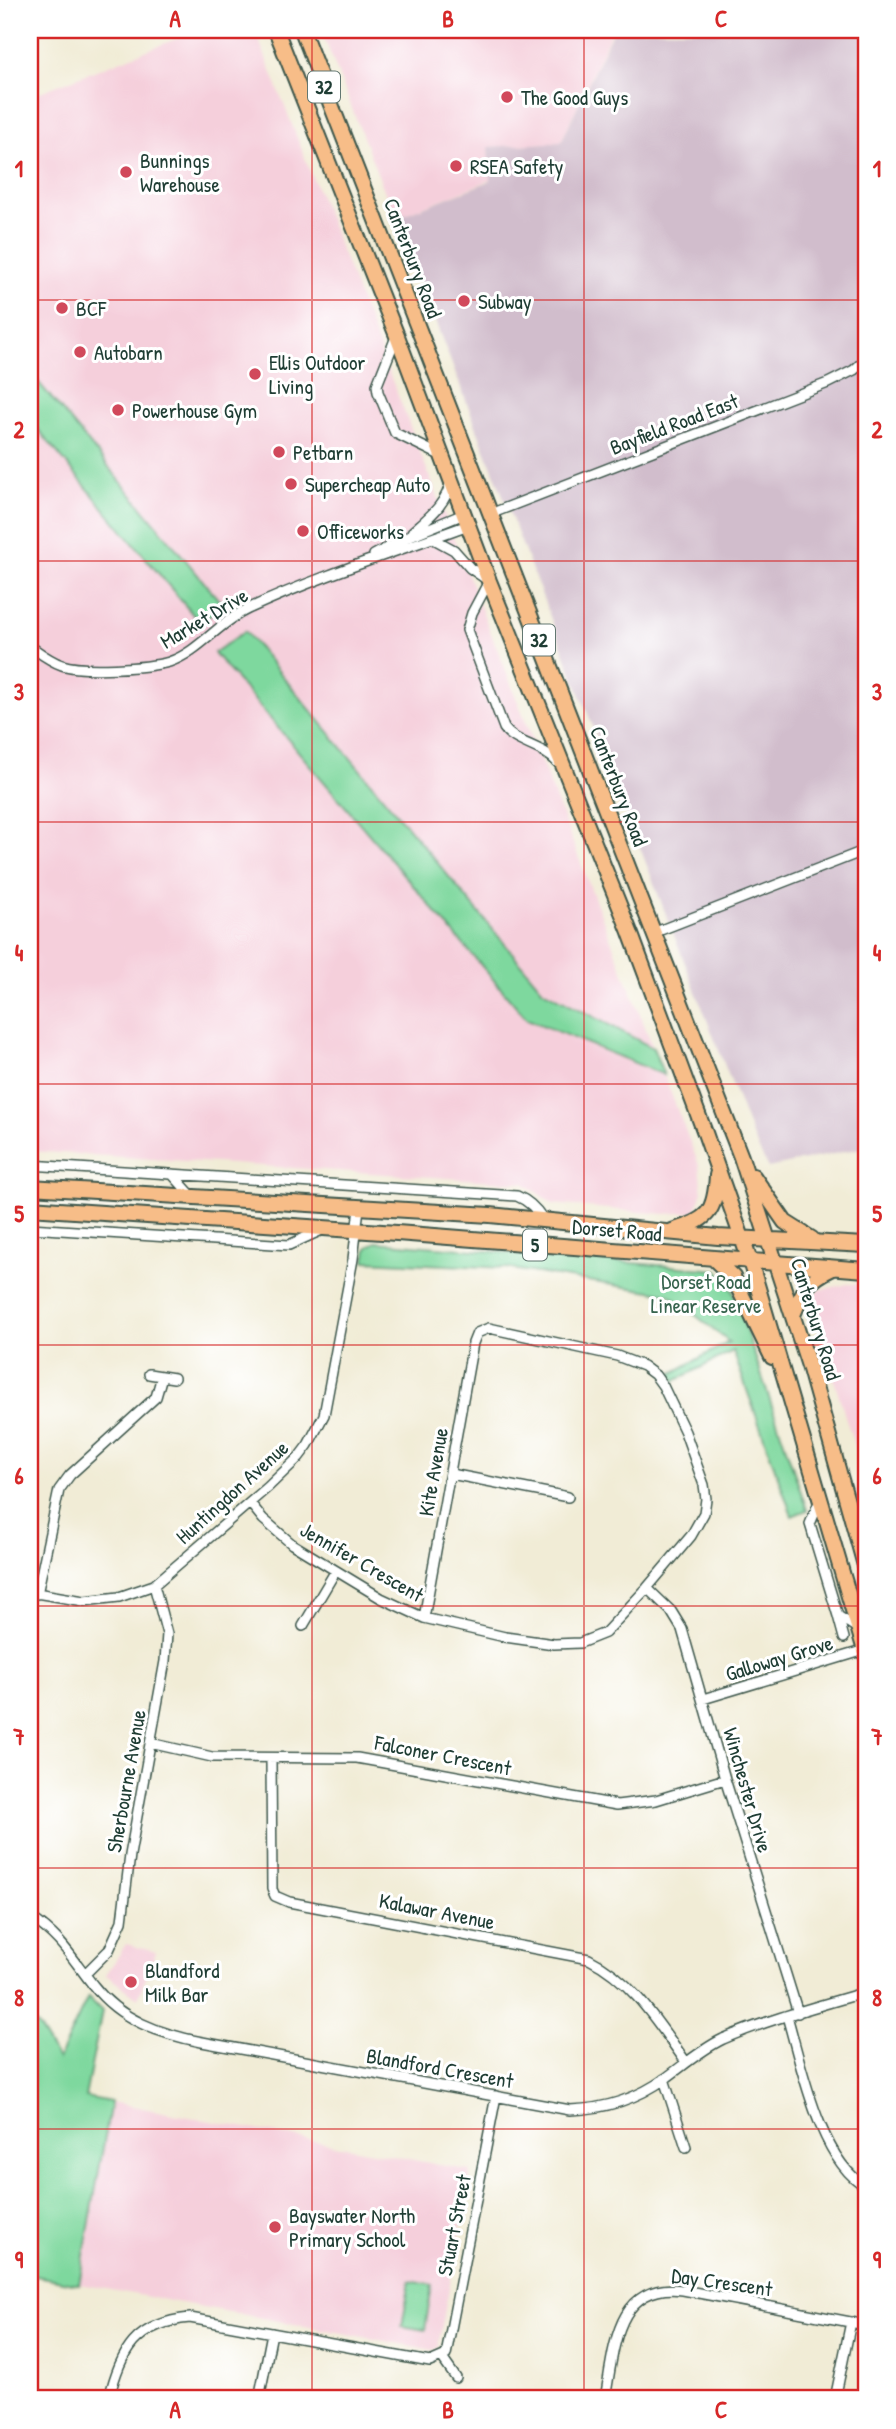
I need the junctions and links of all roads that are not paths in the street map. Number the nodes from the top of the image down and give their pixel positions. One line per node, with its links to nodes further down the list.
1 (276, 30): 4 (main road, Canterbury Road / 32)
2 (302, 30): 3 (main road, Canterbury Road / 32)
3 (349, 150): 4 (main road); 9 (main road, Canterbury Road / 32)
4 (328, 166): 5 (main road, Canterbury Road / 32)
5 (397, 336): 7 (main road, Canterbury Road / 32); 7 (street)
6 (866, 359): 9 (street, Bayfield Road East)
7 (442, 456): 8 (main road, Canterbury Road / 32)
8 (451, 480): 10 (main road, Canterbury Road / 32); 11 (street)
9 (490, 514): 10 (main road); 17 (main road, Canterbury Road / 32)
10 (466, 519): 11 (street, Market Drive); 12 (street, Market Drive); 14 (main road, Canterbury Road / 32)
11 (405, 538): 13 (street, Market Drive)
12 (432, 538): 13 (street, Market Drive); 14 (street)
13 (373, 557): 15 (street, Market Drive)
14 (489, 580): 16 (main road, Canterbury Road / 32); 16 (street)
15 (30, 646)
16 (569, 778): 18 (main road, Canterbury Road / 32)
17 (600, 797): 18 (main road); 20 (main road, Canterbury Road / 32)
18 (580, 806): 23 (main road, Canterbury Road / 32)
19 (866, 850): 20 (street)
20 (653, 933): 21 (main road, Canterbury Road / 32)
21 (741, 1157): 35 (main road, Canterbury Road / 32); 36 (main road)
22 (30, 1166): 24 (street, Dorset Road)
23 (717, 1170): 33 (main road); 34 (main road, Canterbury Road / 32)
24 (173, 1175): 26 (street); 29 (street, Dorset Road)
25 (30, 1187): 26 (main road, Dorset Road / 5)
26 (193, 1198): 27 (main road, Dorset Road / 5)
27 (359, 1208): 29 (main road, Dorset Road / 5); 32 (street, Huntingdon Avenue)
28 (30, 1209): 31 (main road, Dorset Road / 5)
29 (543, 1219): 33 (main road, Dorset Road / 5)
30 (30, 1228): 31 (street, Dorset Road)
31 (323, 1229): 32 (main road, Dorset Road / 5)
32 (357, 1231): 38 (main road, Dorset Road / 5); 52 (street, Huntingdon Avenue)
33 (667, 1232): 34 (main road, Dorset Road / 5)
34 (743, 1239): 35 (main road, Dorset Road / 5); 39 (main road, Canterbury Road / 32)
35 (769, 1240): 36 (main road, Dorset Road / 5); 40 (main road, Canterbury Road / 32)
36 (819, 1242): 37 (main road, Dorset Road / 5)
37 (866, 1245)
38 (714, 1259): 39 (main road, Dorset Road / 5); 48 (main road)
39 (750, 1261): 40 (main road, Dorset Road / 5); 48 (main road, Canterbury Road / 32)
40 (777, 1263): 41 (main road, Dorset Road / 5); 43 (main road, Canterbury Road / 32)
41 (834, 1268): 42 (main road, Dorset Road / 5); 43 (main road)
42 (866, 1270)
43 (793, 1315): 53 (main road, Canterbury Road / 32)
44 (477, 1332): 49 (street, Kite Avenue); 56 (street, Jennifer Crescent)
45 (149, 1374): 46 (street)
46 (162, 1376): 47 (street); 57 (street)
47 (174, 1378)
48 (792, 1399): 51 (main road, Canterbury Road / 32)
49 (451, 1474): 50 (street); 59 (street, Kite Avenue)
50 (568, 1497)
51 (819, 1498): 58 (street, Canterbury Road); 61 (main road, Canterbury Road / 32)
52 (250, 1503): 54 (street, Jennifer Crescent); 55 (street, Huntingdon Avenue)
53 (866, 1569)
54 (335, 1572): 59 (street, Jennifer Crescent); 60 (street)
55 (154, 1584): 57 (street, Huntingdon Avenue); 67 (street, Sherbourne Avenue)
56 (647, 1588): 59 (street, Jennifer Crescent); 65 (street, Winchester Drive)
57 (34, 1593)
58 (838, 1616): 61 (street); 62 (street, Canterbury Road)
59 (424, 1618)
60 (303, 1626)
61 (859, 1629): 63 (main road, Canterbury Road / 32)
62 (844, 1638)
63 (866, 1652): 65 (street, Galloway Grove)
64 (866, 1683): 66 (street)
65 (703, 1699): 69 (street, Winchester Drive)
66 (866, 1711)
67 (150, 1744): 68 (street, Falconer Crescent); 71 (street, Sherbourne Avenue)
68 (271, 1759): 69 (street, Falconer Crescent); 75 (street, Kalawar Avenue)
69 (726, 1779): 73 (street, Winchester Drive)
70 (30, 1917): 71 (street, Blandford Crescent)
71 (85, 1974): 77 (street, Blandford Crescent)
72 (866, 1992): 73 (street, Blandford Crescent)
73 (797, 2013): 74 (street, Blandford Crescent)
74 (787, 2016): 75 (street, Blandford Crescent); 79 (street)
75 (686, 2062): 76 (street, Blandford Crescent)
76 (664, 2079): 77 (street, Blandford Crescent); 78 (street)
77 (496, 2096): 83 (street, Stuart Street)
78 (686, 2147)
79 (866, 2186)
80 (851, 2322): 81 (street, Day Crescent); 87 (street, Day Crescent); 88 (street)
81 (866, 2325)
82 (272, 2333): 83 (street); 85 (street); 86 (street)
83 (442, 2358): 84 (street)
84 (456, 2378)
85 (109, 2399)
86 (259, 2399)
87 (605, 2399)
88 (835, 2399)

